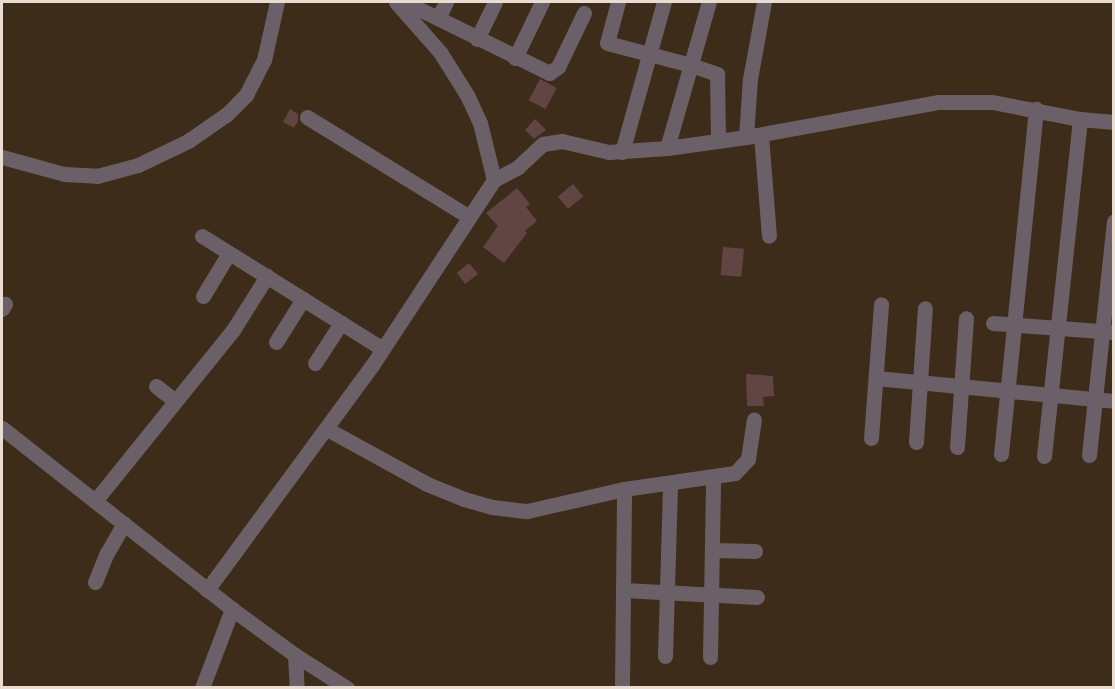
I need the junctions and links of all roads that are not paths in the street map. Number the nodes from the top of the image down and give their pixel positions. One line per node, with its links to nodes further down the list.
1 (277, 2): 25 (street)
2 (396, 2): 26 (street)
3 (405, 2): 12 (street)
4 (446, 2): 12 (street)
5 (495, 2): 13 (street)
6 (542, 2): 15 (street)
7 (618, 2): 14 (street)
8 (664, 2): 14 (street)
9 (709, 2): 16 (street)
10 (764, 2): 21 (street)
11 (584, 14): 15 (street)
12 (438, 18): 13 (street)
13 (477, 39): 15 (street)
14 (649, 54): 16 (street); 24 (street)
15 (515, 58)
16 (691, 65): 22 (street); 23 (street)
17 (1036, 109): 19 (street); 21 (street); 40 (street)
18 (307, 117): 27 (street)
19 (1080, 119): 20 (street); 41 (street)
20 (1113, 123)
21 (753, 136): 22 (street); 30 (street)
22 (718, 140): 23 (street)
23 (667, 148): 24 (street)
24 (622, 152): 26 (street)
25 (2, 157)
26 (494, 180): 27 (street)
27 (468, 216): 44 (street)
28 (1113, 221): 42 (street)
29 (202, 236): 31 (street)
30 (769, 236)
31 (229, 253): 32 (street); 33 (street)
32 (267, 276): 34 (street); 53 (street)
33 (203, 296)
34 (303, 299): 38 (street); 43 (street)
35 (881, 304): 46 (street)
36 (925, 308): 47 (street)
37 (966, 318): 49 (street)
38 (340, 323): 44 (street); 45 (street)
39 (993, 323): 40 (street)
40 (1014, 324): 41 (street); 50 (street)
41 (1058, 328): 42 (street); 51 (street)
42 (1108, 331): 52 (street)
43 (276, 342)
44 (383, 349): 57 (street)
45 (315, 363)
46 (876, 378): 47 (street); 58 (street)
47 (920, 382): 49 (street); 59 (street)
48 (156, 386): 53 (street)
49 (961, 386): 50 (street); 60 (street)
50 (1007, 391): 51 (street); 61 (street)
51 (1051, 395): 52 (street); 63 (street)
52 (1095, 399): 54 (street); 62 (street)
53 (175, 401): 67 (street)
54 (1113, 401)
55 (754, 419): 64 (street)
56 (2, 428): 67 (street)
57 (327, 429): 66 (street); 72 (street)
58 (871, 438)
59 (916, 442)
60 (957, 447)
61 (1000, 454)
62 (1089, 455)
63 (1044, 456)
64 (712, 477): 65 (street); 69 (street)
65 (670, 483): 66 (street); 74 (street)
66 (624, 489): 73 (street)
67 (95, 501): 68 (street)
68 (124, 524): 71 (street); 72 (street)
69 (712, 550): 70 (street); 75 (street)
70 (755, 551)
71 (95, 582)
72 (207, 590): 77 (street)
73 (623, 590): 74 (street); 84 (street)
74 (667, 592): 75 (street); 79 (street)
75 (711, 594): 76 (street); 80 (street)
76 (757, 597)
77 (232, 609): 78 (street); 81 (street)
78 (295, 655): 82 (street); 83 (street)
79 (665, 656)
80 (710, 657)
81 (202, 687)
82 (297, 687)
83 (347, 687)
84 (622, 687)

